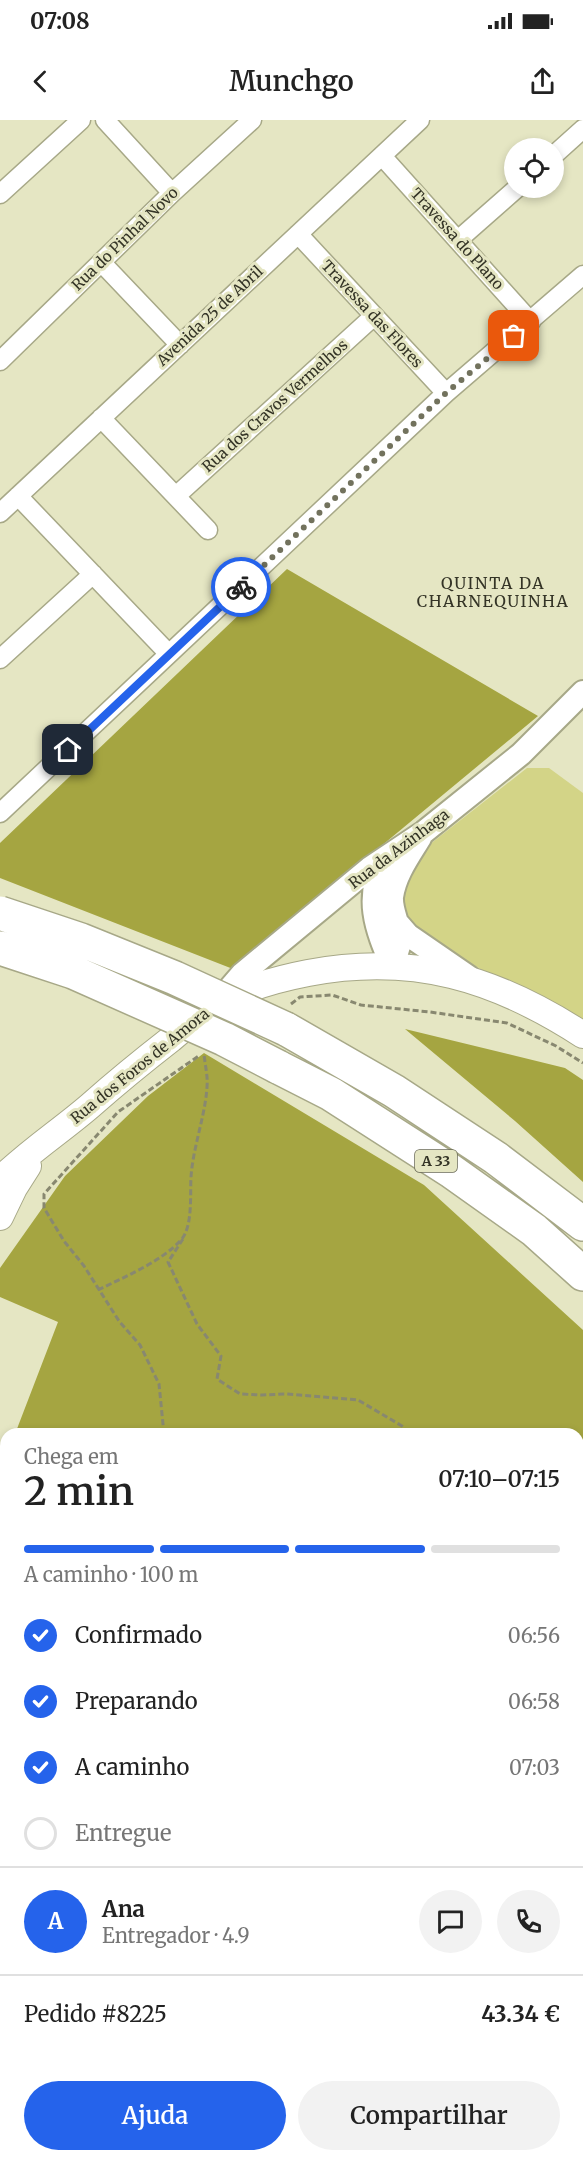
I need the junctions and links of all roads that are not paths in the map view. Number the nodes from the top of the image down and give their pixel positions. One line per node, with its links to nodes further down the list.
1 (81, 120): 8 (street)
2 (105, 120): 9 (street)
3 (252, 120): 9 (street, Rua do Pinhal Novo)
4 (420, 120): 7 (street, Avenida 25 de Abril)
5 (583, 129): 6 (street)
6 (564, 146)
7 (382, 156): 11 (street, Avenida 25 de Abril); 12 (street, Travessa do Plano)
8 (0, 194)
9 (172, 194): 13 (street, Rua do Pinhal Novo)
10 (506, 198): 12 (street)
11 (298, 234): 15 (street, Travessa das Flores); 17 (street, Avenida 25 de Abril)
12 (458, 240): 16 (street, Travessa do Plano)
13 (101, 262): 17 (street); 18 (street, Rua do Pinhal Novo)
14 (582, 278): 16 (street)
15 (374, 316): 19 (street, Travessa das Flores); 22 (street, Rua dos Cravos Vermelhos)
16 (531, 322): 19 (street)
17 (180, 345): 20 (street, Avenida 25 de Abril)
18 (0, 361)
19 (446, 393): 26 (street)
20 (101, 418): 21 (street, Avenida 25 de Abril); 22 (street)
21 (18, 496): 23 (street, Avenida 25 de Abril); 25 (street)
22 (176, 496): 24 (street)
23 (0, 513)
24 (208, 530)
25 (93, 574): 26 (street); 27 (street)
26 (169, 654): 29 (street)
27 (0, 659)
28 (583, 692): 30 (street, Rua da Azinhaga)
29 (0, 813)
30 (424, 832): 31 (street, Rua da Azinhaga); 33 (street)
31 (389, 855): 35 (street); 37 (street, Rua da Azinhaga)
32 (0, 913): 42 (highway, A 33, bridge)
33 (395, 920): 35 (street); 36 (street)
34 (0, 948): 43 (highway, A 33, bridge)
35 (392, 966): 36 (main road, Rua dos Foros de Amora); 37 (main road, Rua dos Foros de Amora)
36 (476, 981): 38 (main road, Rua dos Foros de Amora)
37 (215, 1005): 39 (main road, Rua dos Foros de Amora)
38 (583, 1035)
39 (41, 1145): 40 (main road, Rua dos Foros de Amora); 41 (main road)
40 (0, 1180)
41 (0, 1217)
42 (583, 1224)
43 (583, 1274)

